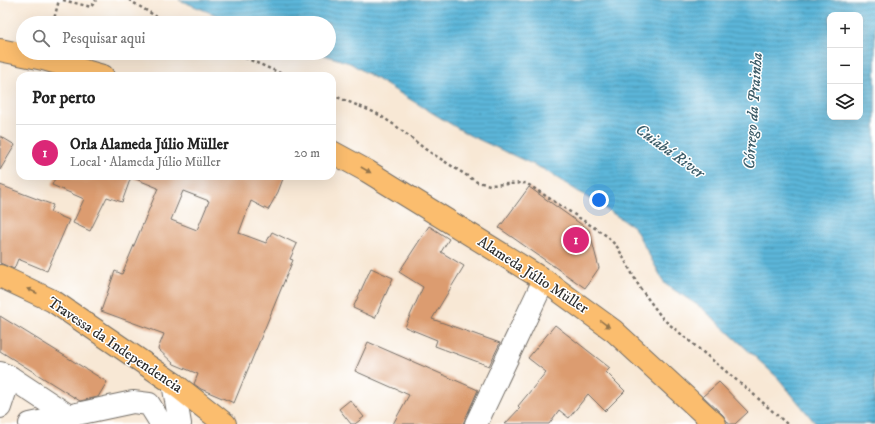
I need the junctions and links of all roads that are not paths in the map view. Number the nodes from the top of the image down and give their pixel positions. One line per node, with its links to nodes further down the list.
1 (0, 50): 2 (main road)
2 (16, 53)
3 (47, 60): 4 (main road)
4 (89, 72)
5 (336, 154): 7 (main road, Alameda Júlio Müller, one-way to 7)
6 (0, 276): 9 (main road, Travessa da Independencia, one-way to 6)
7 (544, 280): 16 (street); 17 (main road, Alameda Júlio Müller, one-way to 17)
8 (5, 375): 10 (street); 11 (street)
9 (174, 383): 14 (street); 15 (main road, Travessa da Independencia)
10 (0, 407)
11 (70, 416): 12 (street); 13 (street)
12 (30, 424)
13 (160, 424)
14 (180, 424)
15 (225, 424)
16 (476, 424)
17 (715, 424)

